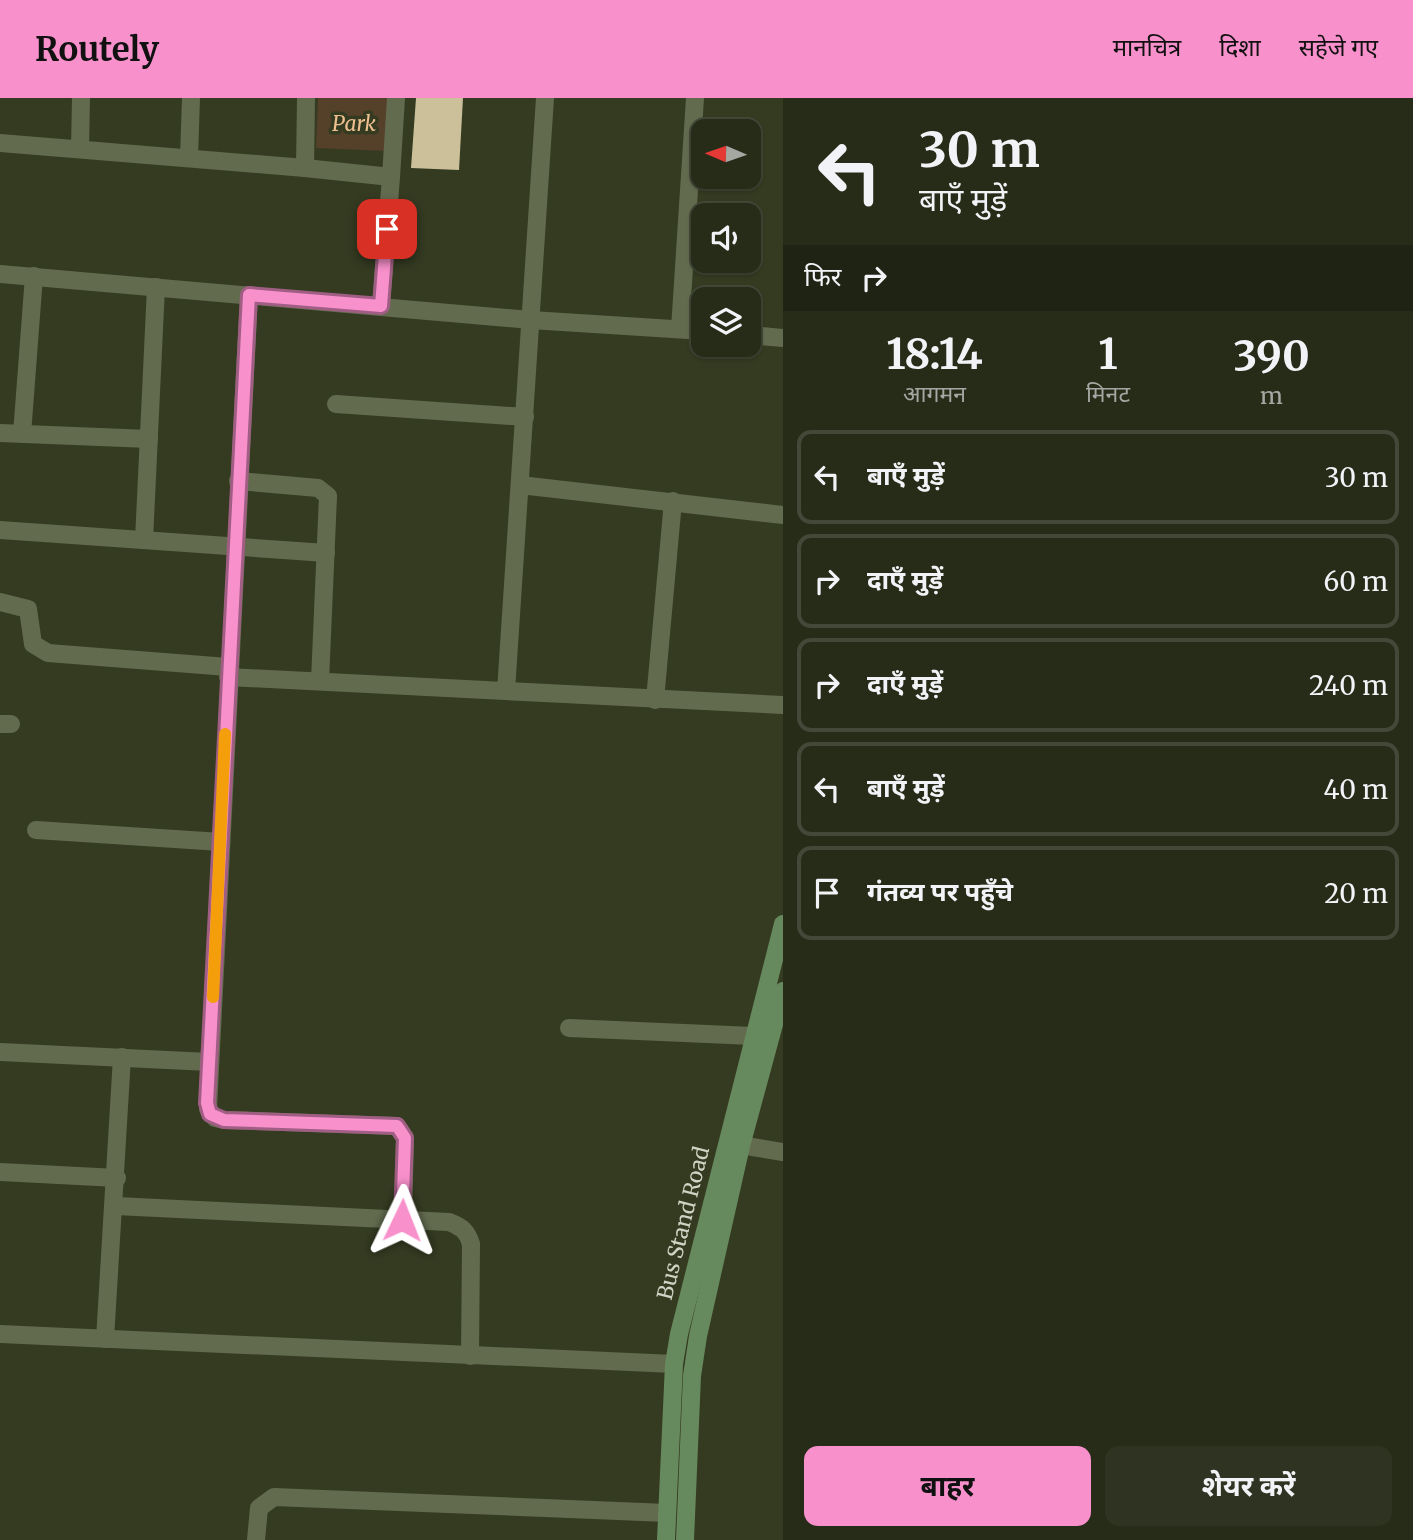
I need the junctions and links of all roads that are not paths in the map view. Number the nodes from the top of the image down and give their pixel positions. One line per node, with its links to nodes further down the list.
1 (82, 98): 8 (street)
2 (191, 98): 9 (street)
3 (306, 98): 10 (street)
4 (396, 98): 11 (street)
5 (545, 98): 17 (street)
6 (695, 98): 18 (street)
7 (0, 142): 8 (street)
8 (80, 149): 9 (street)
9 (189, 158): 10 (street)
10 (304, 168): 11 (street)
11 (391, 177): 16 (street)
12 (0, 274): 13 (street)
13 (34, 276): 14 (street); 25 (street)
14 (156, 287): 15 (street); 26 (street)
15 (249, 295): 16 (street); 27 (street)
16 (381, 306): 17 (street)
17 (531, 320): 18 (street); 23 (street)
18 (681, 329): 19 (street)
19 (691, 330)
20 (761, 336): 21 (street)
21 (783, 338)
22 (336, 404): 23 (street)
23 (525, 417): 28 (street)
24 (0, 433): 25 (street)
25 (22, 434): 26 (street)
26 (149, 439): 32 (street)
27 (239, 481): 33 (street); 34 (street)
28 (520, 485): 29 (street); 38 (street)
29 (673, 501): 30 (street); 39 (street)
30 (783, 515)
31 (0, 530): 32 (street)
32 (144, 540): 33 (street)
33 (235, 547): 34 (street); 36 (street)
34 (326, 553): 37 (street)
35 (0, 602): 36 (street)
36 (228, 672): 37 (street); 42 (street)
37 (320, 681): 38 (street)
38 (506, 691): 39 (street)
39 (654, 700): 40 (street)
40 (783, 705)
41 (36, 830): 42 (street)
42 (221, 842): 49 (street)
43 (783, 924): 46 (street, Bus Stand Road)
44 (783, 991): 50 (street, Bus Stand Road)
45 (569, 1028): 46 (street)
46 (753, 1037): 50 (street, Bus Stand Road)
47 (0, 1052): 48 (street)
48 (122, 1057): 49 (street); 53 (street)
49 (209, 1062): 55 (street)
50 (734, 1144): 51 (street); 59 (street, Bus Stand Road); 63 (street, Bus Stand Road)
51 (783, 1152)
52 (0, 1172): 53 (street)
53 (117, 1178): 54 (street)
54 (116, 1206): 55 (street); 57 (street)
55 (402, 1220): 58 (street)
56 (0, 1334): 57 (street)
57 (105, 1339): 58 (street)
58 (470, 1356): 59 (street)
59 (674, 1364): 60 (street, Bus Stand Road)
60 (667, 1513): 61 (street); 62 (street, Bus Stand Road)
61 (256, 1540)
62 (666, 1540)
63 (685, 1540)

